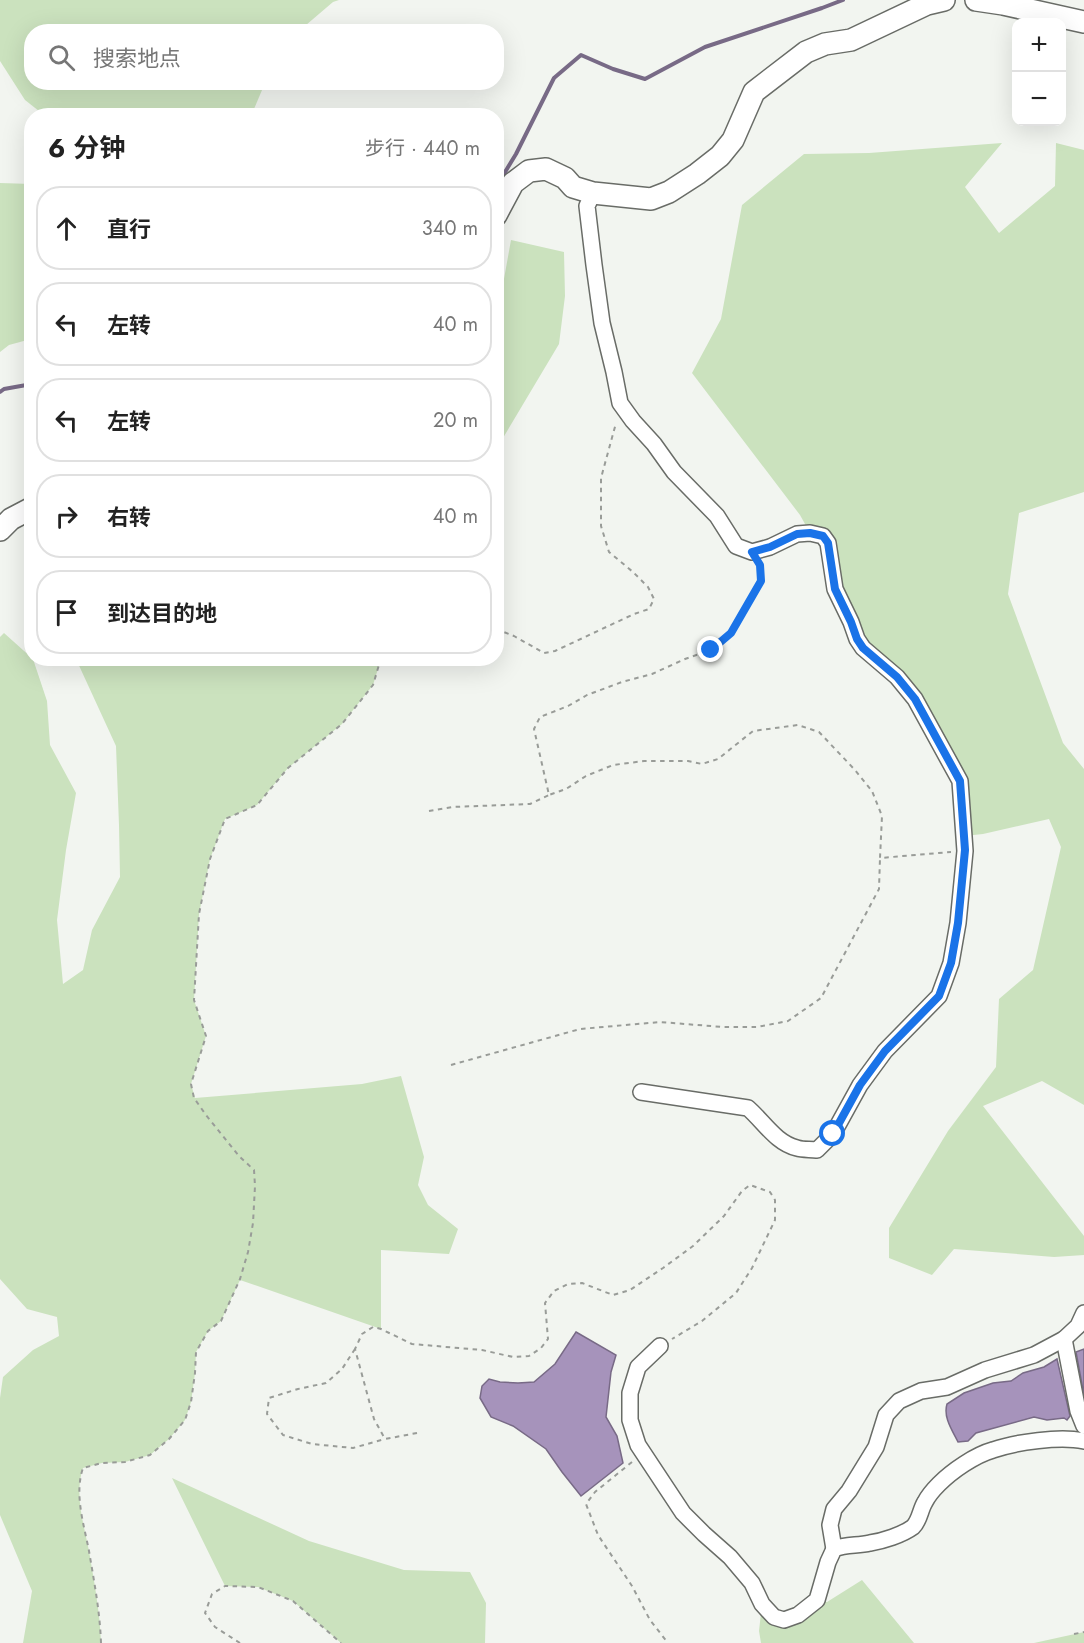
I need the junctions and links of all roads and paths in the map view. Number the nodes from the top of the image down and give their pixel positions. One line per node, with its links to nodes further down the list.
1 (944, 0): 4 (street)
2 (976, 0): 3 (street)
3 (1084, 22)
4 (593, 193): 5 (street); 6 (street)
5 (504, 199)
6 (620, 403): 9 (street); 10 (path)
7 (24, 512): 8 (street)
8 (0, 530)
9 (752, 552): 12 (path); 14 (street)
10 (504, 633)
11 (379, 666): 30 (path)
12 (549, 795): 13 (path); 15 (path)
13 (429, 811)
14 (965, 850): 15 (path); 17 (street)
15 (880, 858): 16 (path)
16 (451, 1065)
17 (641, 1092)
18 (1082, 1321): 19 (street)
19 (1064, 1339): 22 (street); 27 (street)
20 (660, 1346): 21 (path); 26 (street)
21 (356, 1349): 24 (path); 24 (path)
22 (1084, 1426)
23 (417, 1433): 24 (path)
24 (385, 1439)
25 (1084, 1441): 27 (street)
26 (644, 1452): 27 (street); 33 (path)
27 (834, 1549)
28 (1084, 1632): 29 (path)
29 (1074, 1634)
30 (101, 1643)
31 (240, 1643): 32 (path)
32 (341, 1643)
33 (668, 1643)

